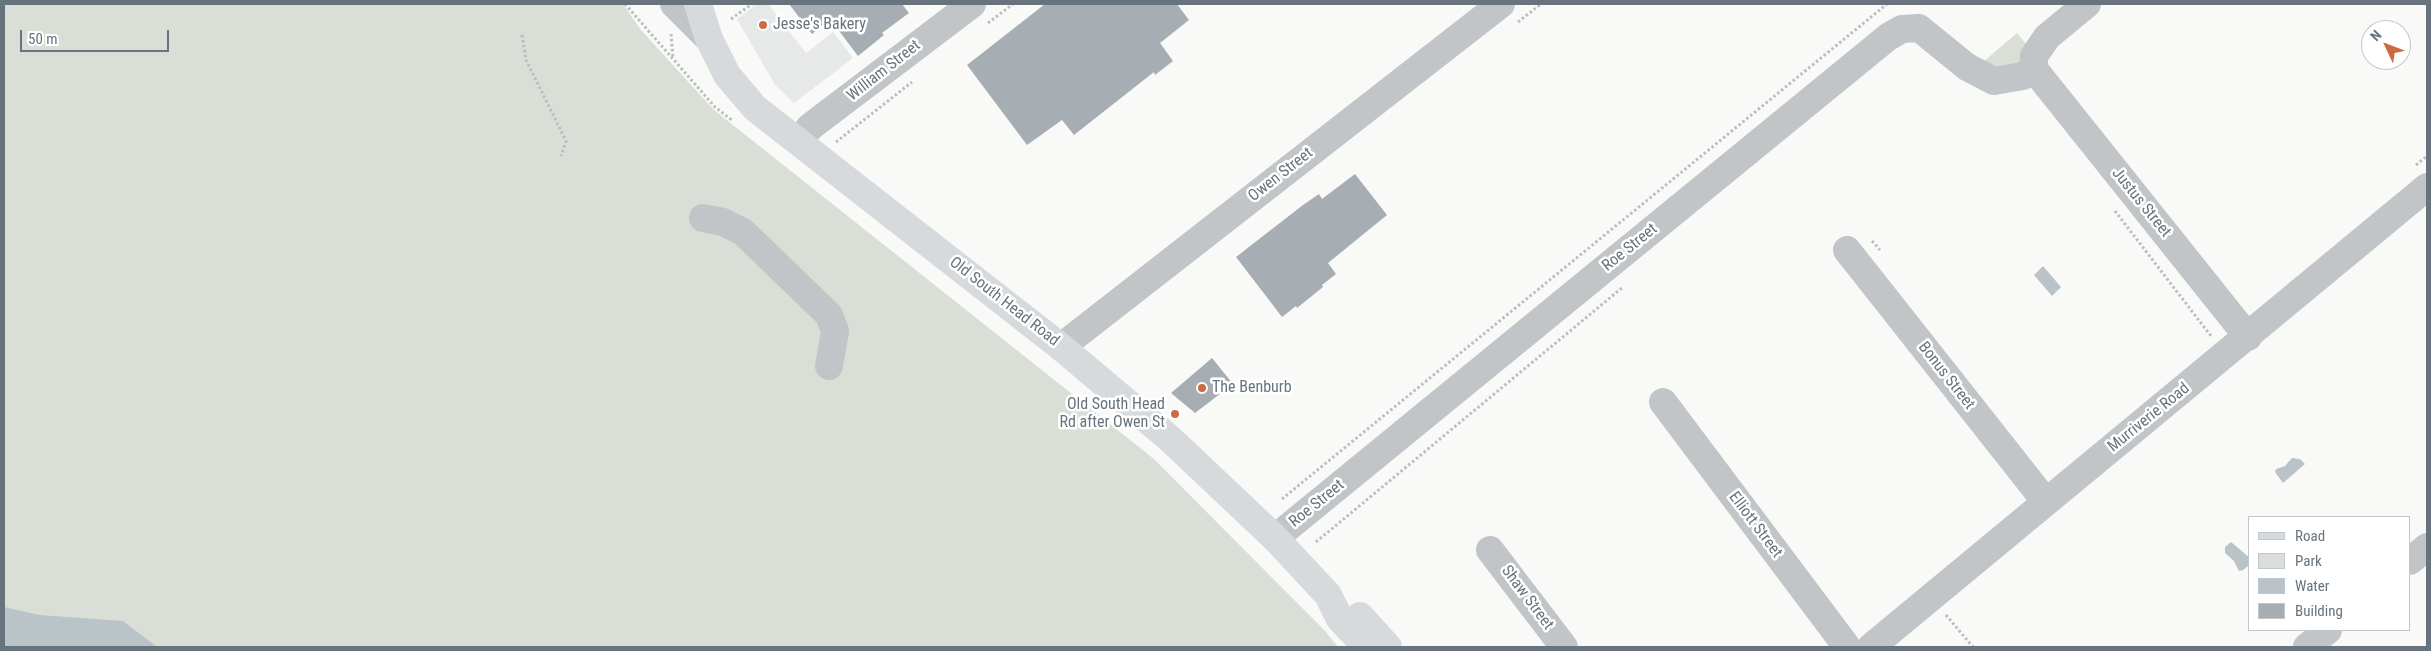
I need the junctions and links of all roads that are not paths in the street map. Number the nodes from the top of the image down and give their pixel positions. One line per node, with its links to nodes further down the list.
1 (674, 4): 6 (street)
2 (698, 4): 6 (main road, Old South Head Road)
3 (972, 4): 8 (street, William Street)
4 (1501, 4): 13 (street, Owen Street)
5 (2087, 4): 7 (street)
6 (708, 39): 8 (main road, Old South Head Road)
7 (2034, 69): 12 (street, Justus Street); 17 (street, Roe Street)
8 (799, 141): 13 (main road, Old South Head Road)
9 (2427, 187): 12 (street, Murriverie Road)
10 (703, 218): 14 (street)
11 (1847, 250): 16 (street, Bonus Street)
12 (2248, 336): 16 (street, Murriverie Road)
13 (1061, 347): 17 (main road, Old South Head Road)
14 (828, 366)
15 (1663, 402): 26 (street, Elliott Street)
16 (2046, 502): 27 (street, Murriverie Road)
17 (1275, 538): 21 (main road, Old South Head Road)
18 (2427, 546): 20 (street)
19 (1490, 550): 25 (street, Shaw Street)
20 (2411, 560)
21 (1328, 595): 23 (main road, Old South Head Road); 24 (main road, Old South Head Road)
22 (2327, 631): 28 (street)
23 (1366, 647)
24 (1388, 647)
25 (1564, 647)
26 (1847, 647)
27 (1870, 647)
28 (2307, 647)

